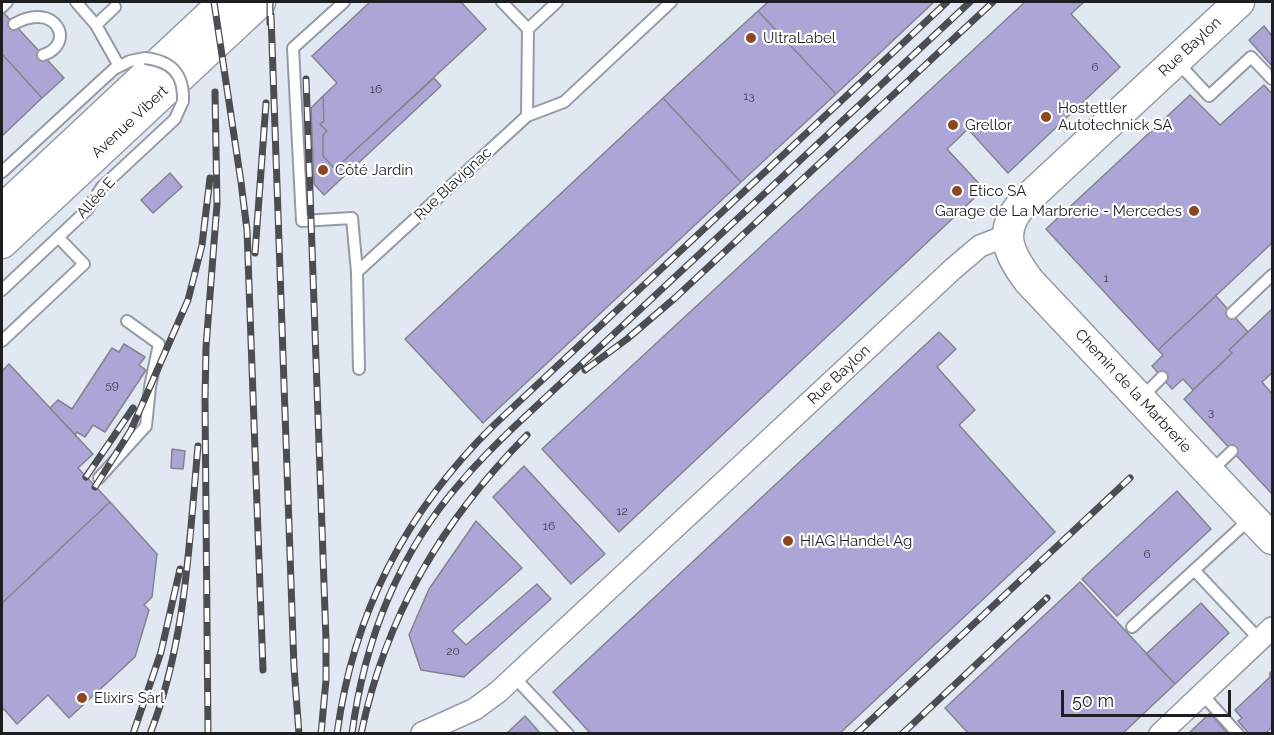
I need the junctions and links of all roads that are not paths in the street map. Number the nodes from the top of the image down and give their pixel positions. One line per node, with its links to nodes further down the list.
1 (7, 2): 10 (lane)
2 (76, 2): 13 (lane)
3 (224, 2): 21 (main road, Avenue Vibert)
4 (260, 2): 24 (main road, Avenue Vibert)
5 (344, 2): 25 (lane)
6 (502, 2): 14 (lane)
7 (557, 2): 14 (lane)
8 (671, 2): 19 (lane)
9 (1239, 2): 16 (main road, Rue Baylon)
10 (2, 7)
11 (115, 7): 13 (lane)
12 (14, 24): 15 (lane)
13 (96, 25): 17 (lane)
14 (528, 29): 19 (lane)
15 (43, 55)
16 (1176, 60): 18 (lane); 22 (main road, Rue Baylon)
17 (119, 66): 20 (lane); 23 (lane, Allée E, bridge)
18 (1272, 79)
19 (527, 116): 25 (lane, Rue Blavignac)
20 (2, 172)
21 (2, 210)
22 (1008, 235): 33 (main road, Chemin de la Marbrerie); 41 (street, Rue Baylon)
23 (57, 237): 27 (lane, Allée E); 30 (lane)
24 (2, 243)
25 (357, 272): 31 (lane)
26 (1272, 275): 28 (lane)
27 (2, 290)
28 (1232, 314)
29 (127, 321): 36 (lane)
30 (2, 341)
31 (359, 369)
32 (1162, 378): 33 (lane)
33 (1140, 398): 35 (main road, Chemin de la Marbrerie)
34 (1232, 451): 35 (lane)
35 (1210, 472): 37 (main road, Chemin de la Marbrerie)
36 (99, 478)
37 (1265, 526): 38 (lane)
38 (1194, 570): 39 (lane); 40 (lane)
39 (1132, 627)
40 (1266, 634): 42 (street)
41 (514, 676): 43 (street, Rue Baylon); 44 (lane)
42 (1202, 693): 45 (street); 46 (lane)
43 (422, 733)
44 (568, 734)
45 (1160, 734)
46 (1238, 734)

